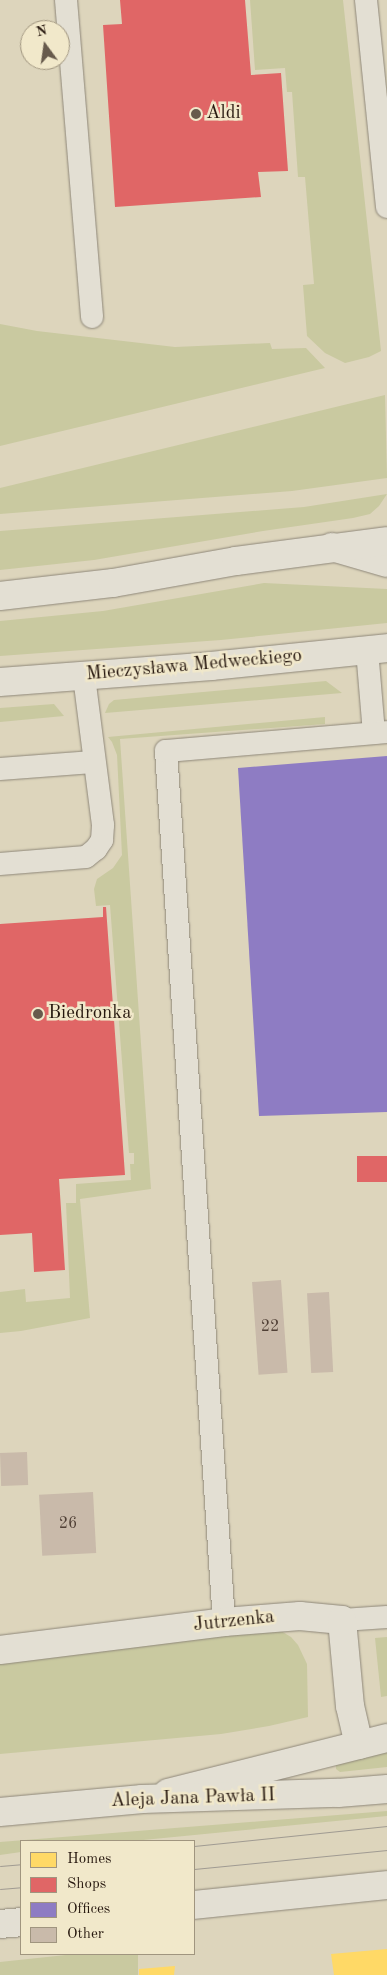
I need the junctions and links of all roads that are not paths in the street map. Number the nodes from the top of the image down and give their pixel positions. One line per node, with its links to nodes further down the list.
1 (66, 0): 6 (lane)
2 (366, 0): 3 (lane)
3 (378, 22): 4 (lane)
4 (385, 174): 5 (lane)
5 (387, 207)
6 (92, 317)
7 (387, 541): 8 (street)
8 (332, 548): 9 (street); 10 (street)
9 (387, 563)
10 (0, 596)
11 (377, 649): 12 (street, Mieczysława Medweckiego); 14 (lane)
12 (84, 676): 13 (street, Mieczysława Medweckiego); 15 (lane)
13 (0, 682)
14 (381, 732): 20 (lane)
15 (93, 762): 16 (lane); 17 (lane)
16 (0, 769)
17 (0, 864)
18 (387, 1617): 19 (lane)
19 (342, 1620): 20 (street, Jutrzenka); 23 (street)
20 (224, 1622): 21 (street, Jutrzenka)
21 (0, 1650)
22 (387, 1738): 23 (street)
23 (359, 1745): 25 (street)
24 (387, 1788): 25 (street, Aleja Jana Pawła II)
25 (142, 1799): 26 (street, Aleja Jana Pawła II)
26 (0, 1812)
27 (387, 1885): 28 (street)
28 (195, 1905)
29 (20, 1922): 30 (street)
30 (0, 1924)

